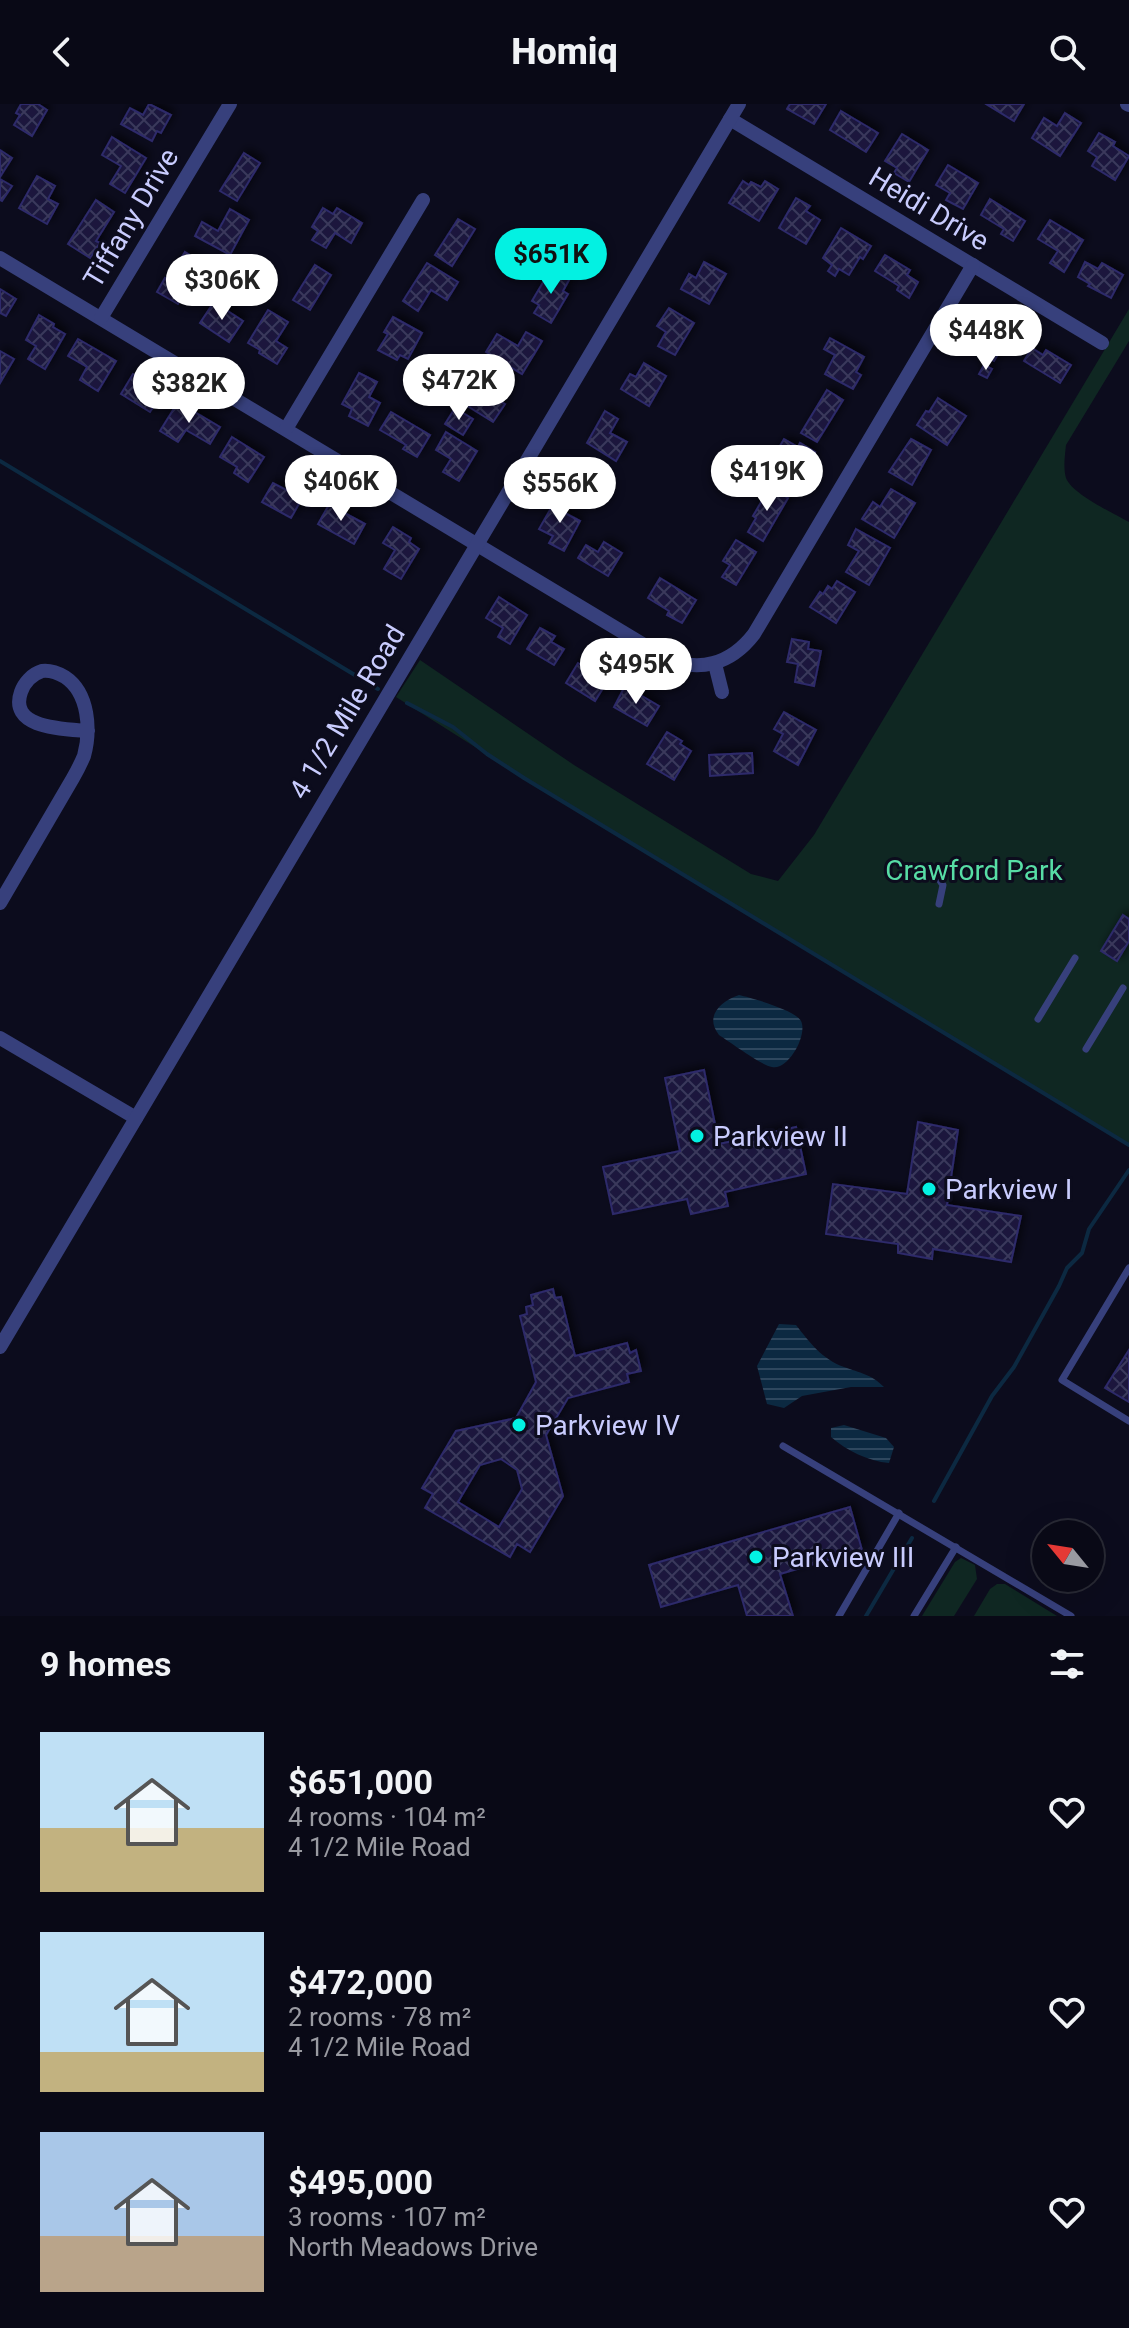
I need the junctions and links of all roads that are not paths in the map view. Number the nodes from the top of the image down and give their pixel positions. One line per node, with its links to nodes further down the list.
1 (230, 104): 7 (street, Tiffany Drive)
2 (739, 104): 3 (street, 4 1/2 Mile Road)
3 (730, 119): 6 (street, Heidi Drive); 10 (street, 4 1/2 Mile Road)
4 (423, 200): 9 (street)
5 (0, 258): 7 (street)
6 (973, 265): 8 (street, Heidi Drive); 11 (street)
7 (101, 318): 9 (street)
8 (1102, 343)
9 (286, 429): 10 (street)
10 (477, 544): 11 (street); 22 (street, 4 1/2 Mile Road)
11 (715, 664): 12 (street)
12 (722, 692)
13 (88, 731): 13 (street); 15 (street)
14 (937, 876): 16 (lane)
15 (0, 903)
16 (939, 904)
17 (1075, 958): 19 (lane)
18 (1123, 988): 21 (lane)
19 (1038, 1019)
20 (0, 1038): 22 (street)
21 (1086, 1049)
22 (136, 1118): 24 (street, 4 1/2 Mile Road)
23 (1129, 1268): 25 (lane)
24 (2, 1340)
25 (1129, 1421)
26 (783, 1446): 27 (lane)
27 (899, 1513): 28 (lane); 29 (lane)
28 (956, 1547): 30 (lane); 31 (lane)
29 (839, 1616)
30 (914, 1616)
31 (1071, 1616)

